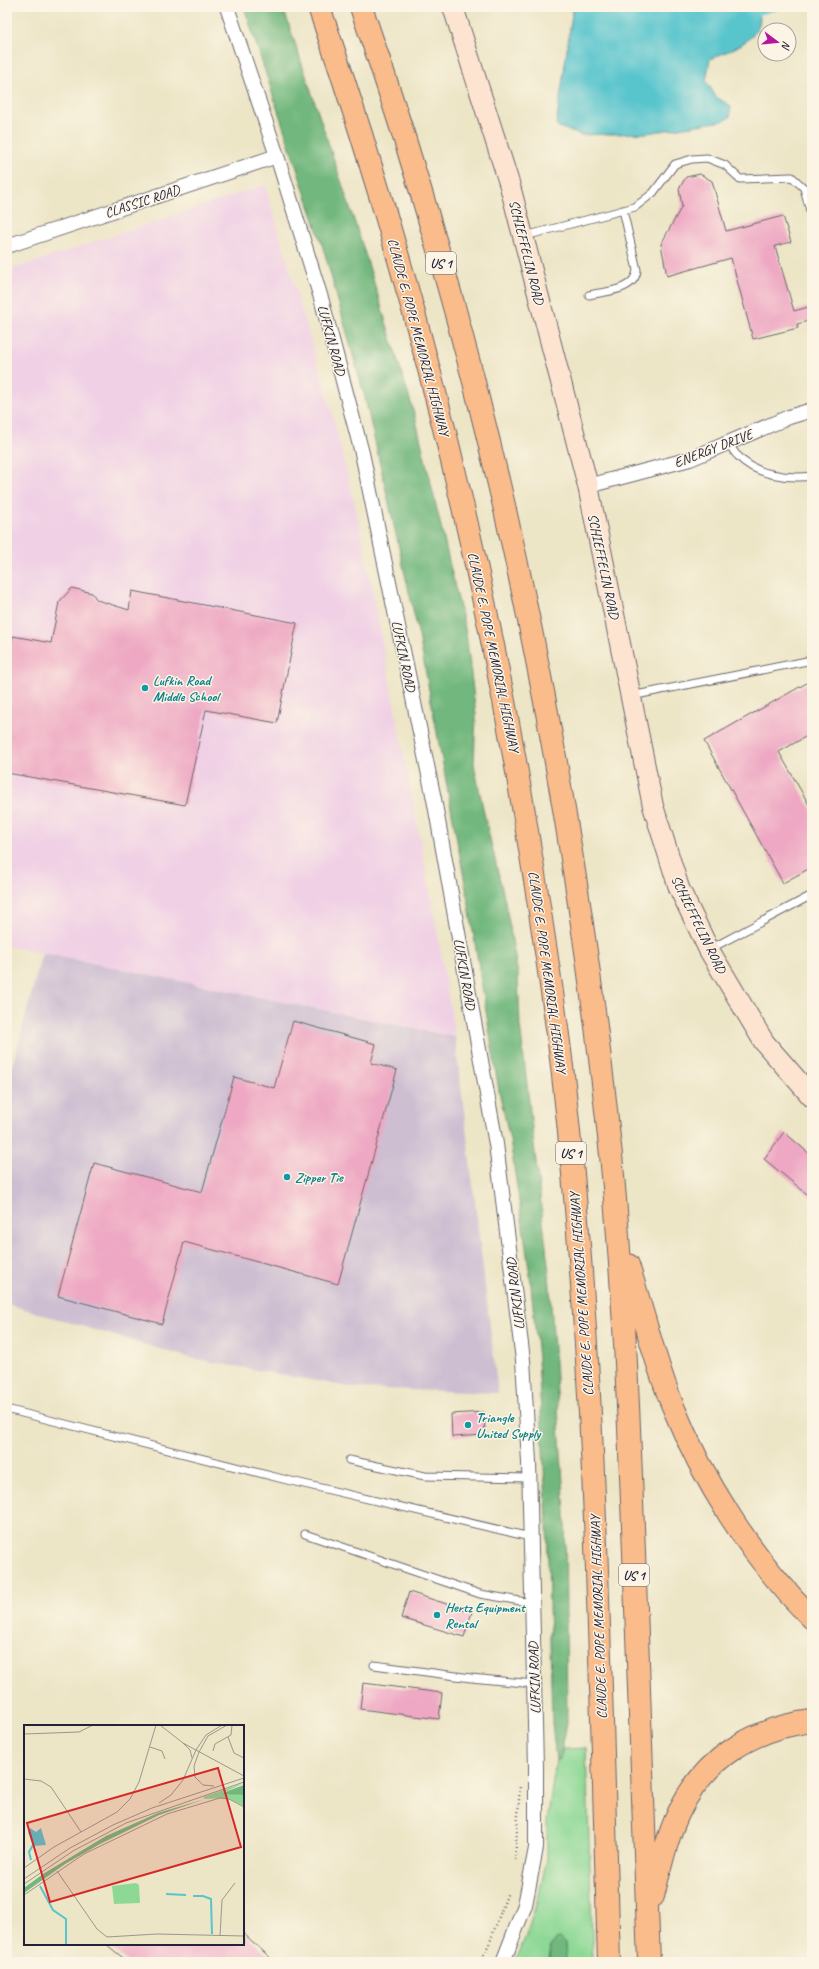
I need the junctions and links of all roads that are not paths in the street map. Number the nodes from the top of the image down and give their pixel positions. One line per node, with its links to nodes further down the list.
1 (227, 7): 5 (street, LUFKIN ROAD)
2 (319, 7): 33 (highway, CLAUDE E. POPE MEMORIAL HIGHWAY / US 1)
3 (361, 7): 20 (highway, US 1)
4 (453, 7): 8 (street, SCHIEFFELIN ROAD)
5 (277, 156): 9 (street, CLASSIC ROAD); 23 (street, LUFKIN ROAD)
6 (623, 210): 7 (lane); 8 (lane); 10 (lane)
7 (812, 218)
8 (523, 236): 14 (street, SCHIEFFELIN ROAD)
9 (7, 246)
10 (589, 295)
11 (812, 410): 12 (street, ENERGY DRIVE)
12 (728, 443): 13 (lane); 14 (street, ENERGY DRIVE)
13 (812, 476)
14 (588, 486): 16 (street, SCHIEFFELIN ROAD)
15 (812, 660): 16 (lane)
16 (631, 696): 18 (street, SCHIEFFELIN ROAD)
17 (812, 894): 18 (lane)
18 (708, 950): 19 (street, SCHIEFFELIN ROAD)
19 (812, 1097)
20 (618, 1232): 27 (highway); 31 (highway, US 1)
21 (10, 1410): 25 (lane)
22 (349, 1460): 23 (lane)
23 (530, 1478): 25 (street, LUFKIN ROAD)
24 (305, 1534): 26 (lane)
25 (530, 1537): 26 (street, LUFKIN ROAD)
26 (532, 1603): 29 (street, LUFKIN ROAD)
27 (812, 1618)
28 (374, 1665): 29 (lane)
29 (534, 1684): 32 (street, LUFKIN ROAD)
30 (812, 1721): 31 (highway)
31 (647, 1918): 34 (highway, US 1)
32 (503, 1962)
33 (609, 1962)
34 (649, 1962)

